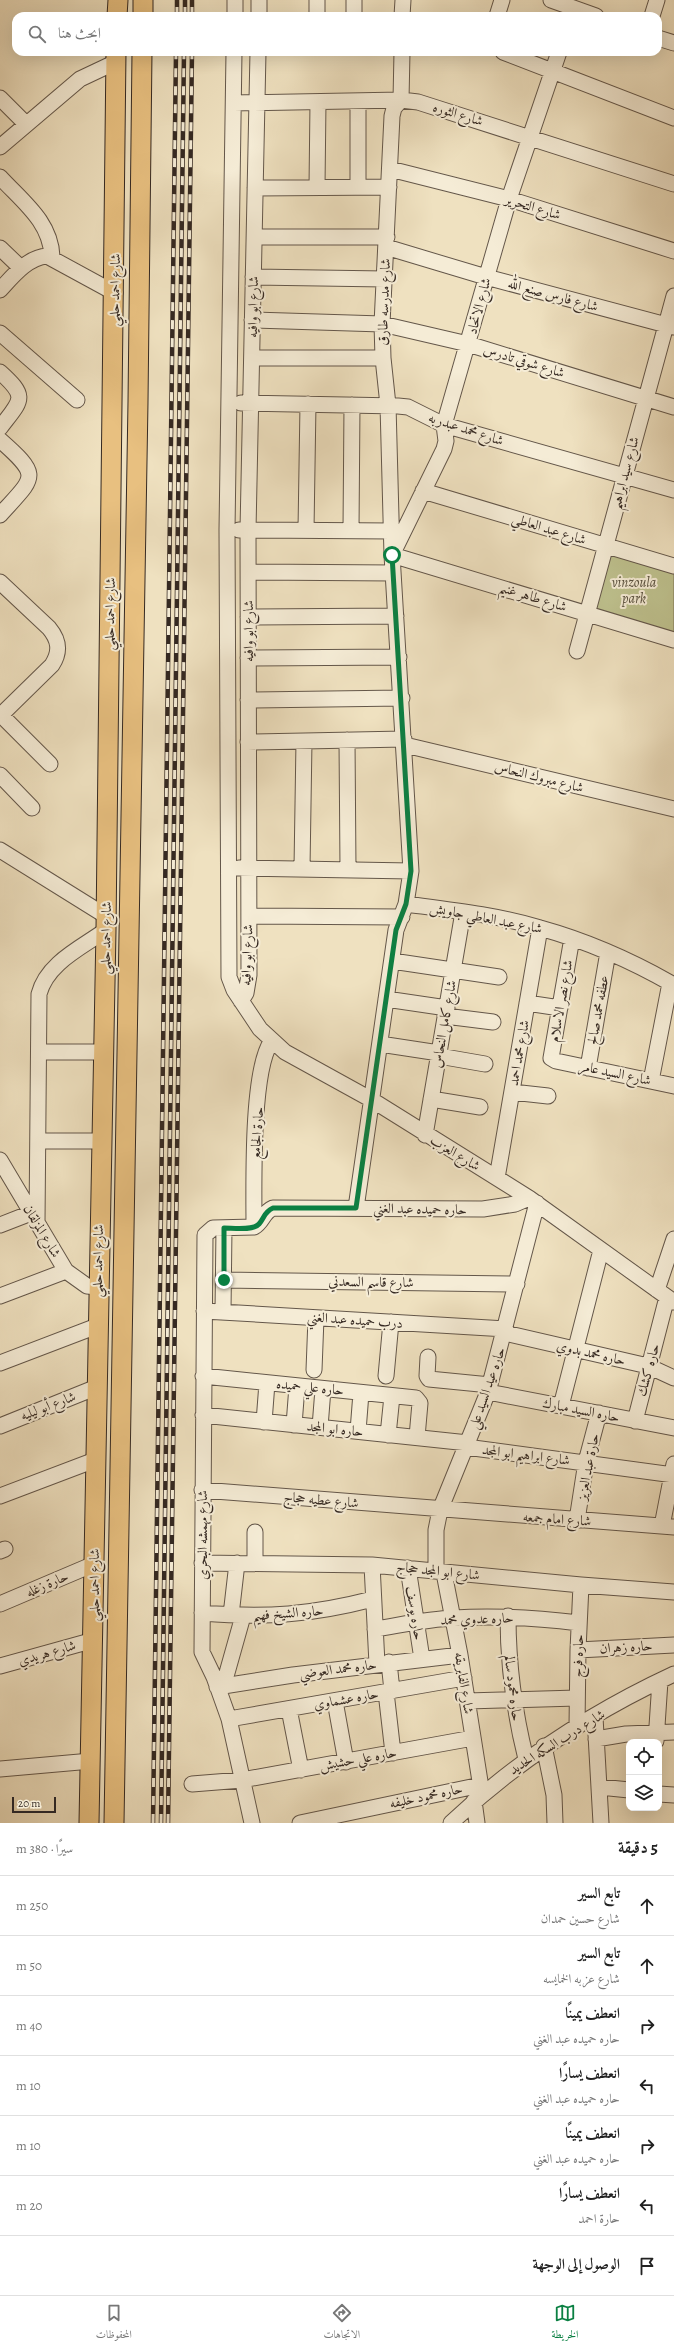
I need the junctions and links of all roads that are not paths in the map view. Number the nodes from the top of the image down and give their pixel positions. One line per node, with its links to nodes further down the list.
1 (118, 0): 12 (main road)
2 (143, 0): 13 (main road)
3 (235, 0): 14 (street)
4 (259, 0): 15 (street)
5 (317, 0): 16 (street)
6 (354, 0): 17 (street)
7 (403, 0): 18 (street)
8 (502, 0): 19 (street)
9 (551, 0): 11 (street)
10 (657, 0): 21 (street)
11 (574, 8): 20 (street)
12 (117, 12)
13 (143, 12)
14 (235, 12)
15 (258, 12)
16 (317, 12)
17 (354, 12)
18 (403, 12)
19 (498, 12)
20 (585, 12)
21 (653, 12)
22 (662, 39): 23 (street)
23 (674, 43)
24 (142, 56): 272 (main road, شارع احمد حلمي)
25 (234, 56): 36 (street, شارع ابو وافيه)
26 (258, 56): 37 (street, شارع ابو وافيه)
27 (402, 56): 33 (street, شارع مدرسه طارق)
28 (514, 56): 31 (street)
29 (558, 56): 31 (street, شارع الاتحاد)
30 (116, 57): 39 (street); 60 (main road, شارع احمد حلمي)
31 (553, 70): 38 (street); 40 (street, شارع الاتحاد)
32 (0, 98): 39 (street)
33 (401, 100): 34 (street, شارع الثوره); 40 (street, شارع الثوره); 42 (street, شارع مدرسه طارق)
34 (358, 101): 35 (street, شارع الثوره); 47 (street)
35 (318, 102): 37 (street, شارع الثوره); 46 (street)
36 (234, 103): 37 (street, شارع الثوره); 72 (street, شارع ابو وافيه)
37 (257, 103): 48 (street, شارع ابو وافيه)
38 (674, 118)
39 (26, 124): 41 (street)
40 (530, 136): 44 (street, شارع الثوره); 49 (street, شارع الاتحاد)
41 (0, 147)
42 (390, 169): 45 (street, شارع مدرسه طارق); 49 (street, شارع التحرير)
43 (0, 177): 54 (street)
44 (674, 184)
45 (389, 186): 47 (street); 51 (street, شارع مدرسه طارق)
46 (317, 187): 47 (street); 48 (street)
47 (358, 187)
48 (255, 188): 50 (street, شارع ابو وافيه)
49 (510, 199): 53 (street, شارع التحرير); 57 (street, شارع الاتحاد)
50 (254, 237): 51 (street, شارع فارس صنع الله); 56 (street, شارع ابو وافيه)
51 (386, 242): 57 (street, شارع فارس صنع الله); 58 (street, شارع مدرسه طارق)
52 (0, 248): 55 (street)
53 (674, 251)
54 (52, 258): 55 (street); 60 (street)
55 (21, 268): 59 (street)
56 (253, 276): 58 (street); 62 (street, شارع ابو وافيه)
57 (486, 277): 64 (street, شارع فارس صنع الله); 66 (street, شارع الاتحاد)
58 (385, 279): 63 (street, شارع مدرسه طارق)
59 (0, 290)
60 (115, 293): 123 (main road, شارع احمد حلمي)
61 (674, 296): 64 (street, شارع سيد ابراهيم)
62 (252, 320): 63 (street, شارع شوقي تادرس); 67 (street, شارع ابو وافيه)
63 (382, 324): 66 (street, شارع شوقي تادرس); 68 (street, شارع مدرسه طارق)
64 (670, 326): 70 (street, شارع سيد ابراهيم)
65 (0, 333): 71 (street)
66 (468, 344): 70 (street, شارع شوقي تادرس); 78 (street, شارع الاتحاد)
67 (252, 358): 68 (street); 73 (street, شارع ابو وافيه)
68 (383, 358): 76 (street, شارع مدرسه طارق)
69 (0, 372): 79 (street)
70 (645, 398): 77 (street, شارع شوقي تادرس); 81 (street, شارع سيد ابراهيم)
71 (77, 400)
72 (230, 403): 73 (street, شارع محمد عبدربه); 85 (street, شارع ابو وافيه)
73 (251, 403): 74 (street, شارع محمد عبدربه); 86 (street, شارع ابو وافيه)
74 (308, 404): 75 (street, شارع محمد عبدربه); 87 (street)
75 (352, 405): 76 (street, شارع محمد عبدربه); 88 (street)
76 (388, 405): 78 (street, شارع محمد عبدربه); 89 (street, شارع مدرسه طارق)
77 (674, 407)
78 (444, 425): 81 (street, شارع محمد عبدربه); 83 (street, شارع الاتحاد)
79 (0, 428)
80 (0, 440): 84 (street)
81 (624, 476): 82 (street, شارع محمد عبدربه); 90 (street, شارع سيد ابراهيم)
82 (674, 490)
83 (423, 491): 90 (street, شارع عبد العاطي); 91 (street, شارع الاتحاد)
84 (0, 515)
85 (227, 530): 86 (street); 115 (street, شارع ابو وافيه)
86 (248, 530): 87 (street); 93 (street, شارع ابو وافيه)
87 (306, 530): 88 (street)
88 (352, 530): 89 (street)
89 (392, 531): 91 (street, شارع مدرسه طارق)
90 (605, 546): 92 (street, شارع عبد العاطي); 96 (street, شارع سيد ابراهيم)
91 (392, 555): 94 (street, شارع مدرسه طارق); 96 (street, شارع طاهر غنيم)
92 (674, 566)
93 (248, 572): 94 (street); 98 (street, شارع ابو وافيه)
94 (394, 573): 97 (street, شارع مدرسه طارق)
95 (0, 582): 105 (street)
96 (587, 613): 99 (street, شارع طاهر غنيم); 100 (street, شارع سيد ابراهيم)
97 (396, 616): 98 (street); 101 (street, شارع مدرسه طارق)
98 (248, 617): 102 (street, شارع ابو وافيه)
99 (674, 640)
100 (577, 651)
101 (399, 657): 102 (street); 103 (street, شارع مدرسه طارق)
102 (248, 658): 104 (street, شارع ابو وافيه)
103 (402, 698): 104 (street); 109 (street, شارع مدرسه طارق)
104 (248, 700): 108 (street, شارع ابو وافيه)
105 (1, 715): 110 (street)
106 (347, 740): 107 (street, شارع مبروك النحاس); 109 (street, شارع مبروك النحاس); 118 (street)
107 (304, 741): 108 (street, شارع مبروك النحاس); 117 (street)
108 (248, 742): 116 (street, شارع ابو وافيه)
109 (404, 742): 113 (street, شارع مبروك النحاس); 119 (street, شارع مدرسه طارق)
110 (50, 764)
111 (0, 775): 112 (street)
112 (32, 808)
113 (674, 809)
114 (0, 850): 123 (street)
115 (228, 868): 116 (street); 132 (street, شارع ابو وافيه)
116 (249, 868): 117 (street); 122 (street, شارع ابو وافيه)
117 (302, 868): 118 (street)
118 (348, 868): 119 (street)
119 (411, 871): 120 (street, شارع مدرسه طارق)
120 (404, 910): 121 (street, شارع عبد العاطي جاويش); 122 (street, شارع عبد العاطي جاويش); 127 (street, شارع مدرسه طارق)
121 (463, 912): 124 (street, شارع عبد العاطي جاويش); 128 (street, شارع كامل النحاس)
122 (249, 916): 132 (street, شارع ابو وافيه)
123 (106, 923): 139 (street); 140 (main road, شارع احمد حلمي)
124 (540, 928): 125 (street, شارع عبد العاطي جاويش); 133 (street, شارع محمد احمد)
125 (572, 938): 126 (street, شارع عبد العاطي جاويش); 134 (street, شارع نصر الاسلام)
126 (608, 952): 130 (street, شارع عبد العاطي جاويش); 144 (street, عطفه محمد صالح)
127 (392, 961): 128 (street); 131 (street, شارع مدرسه طارق)
128 (453, 970): 129 (street); 135 (street, شارع كامل النحاس)
129 (499, 978)
130 (672, 984): 145 (street)
131 (386, 999): 135 (street); 138 (street, شارع مدرسه طارق)
132 (241, 1001): 137 (street, شارع العزب)
133 (527, 1003): 134 (street); 147 (street, شارع محمد احمد)
134 (560, 1008): 142 (street, شارع نصر الاسلام)
135 (446, 1012): 136 (street); 141 (street, شارع كامل النحاس)
136 (493, 1022)
137 (271, 1042): 150 (street, شارع العزب); 162 (street, حارة الجامع)
138 (380, 1044): 141 (street); 150 (street, شارع مدرسه طارق)
139 (39, 1052): 140 (street); 153 (street)
140 (103, 1052): 154 (main road, شارع احمد حلمي)
141 (439, 1055): 143 (street); 149 (street, شارع كامل النحاس)
142 (556, 1061): 144 (street, شارع السيد عامر)
143 (485, 1064)
144 (588, 1068): 145 (street, شارع السيد عامر)
145 (651, 1081): 146 (street, شارع السيد عامر)
146 (674, 1086)
147 (512, 1092): 148 (street); 156 (street, شارع محمد احمد)
148 (548, 1096)
149 (431, 1099): 151 (street); 152 (street, شارع كامل النحاس)
150 (372, 1100): 152 (street, شارع العزب); 158 (street, شارع مدرسه طارق)
151 (480, 1107)
152 (425, 1135): 156 (street, شارع العزب)
153 (38, 1141): 154 (street); 159 (street)
154 (101, 1141): 168 (main road, شارع احمد حلمي)
155 (0, 1160): 159 (street, شارع المزلقان)
156 (496, 1178): 157 (street, شارع العزب)
157 (533, 1201): 158 (street, حاره حميده عبد الغني); 164 (street, شارع العزب); 167 (street, حاره عيد السيد علي)
158 (356, 1208): 162 (street, حاره حميده عبد الغني)
159 (34, 1218): 160 (street); 165 (street, شارع المزلقان)
160 (0, 1225)
161 (224, 1228): 162 (street); 166 (street); 171 (street, شارع مهمشه البحري)
162 (254, 1228)
163 (673, 1245): 170 (street, حاره كشك)
164 (601, 1250): 170 (street, شارع العزب); 177 (street)
165 (66, 1271): 168 (street, شارع المزلقان); 169 (street)
166 (224, 1280): 167 (street, شارع قاسم السعدني); 172 (street)
167 (517, 1284): 176 (street, حاره عيد السيد علي)
168 (98, 1287): 175 (main road, شارع احمد حلمي)
169 (0, 1296)
170 (666, 1296): 180 (street, حاره كشك)
171 (204, 1311): 172 (street, درب حميده عبد الغني); 182 (street, شارع مهمشه البحري)
172 (223, 1312): 173 (street, درب حميده عبد الغني)
173 (316, 1318): 174 (street, درب حميده عبد الغني); 181 (street)
174 (391, 1322): 176 (street, درب حميده عبد الغني); 183 (street)
175 (97, 1326): 179 (street); 187 (main road, شارع احمد حلمي)
176 (506, 1331): 177 (street, حاره محمد بدوي); 189 (street, حاره عيد السيد علي)
177 (575, 1350): 180 (street, حاره محمد بدوي); 192 (street)
178 (428, 1357): 189 (street, حاره السيد مبارك)
179 (0, 1363)
180 (648, 1366): 184 (street, حاره محمد بدوي); 195 (street, حاره كشك)
181 (314, 1370)
182 (203, 1376): 185 (street, حاره علي حميده); 194 (street, شارع مهمشه البحري)
183 (386, 1376)
184 (674, 1378)
185 (267, 1383): 186 (street, حاره علي حميده); 196 (street)
186 (297, 1386): 188 (street, حاره علي حميده); 197 (street)
187 (97, 1387): 198 (street, شارع أبو ليليه); 205 (main road, شارع احمد حلمي)
188 (323, 1389): 190 (street, حاره علي حميده); 199 (street)
189 (489, 1389): 192 (street, حاره السيد مبارك); 204 (street, حاره عيد السيد علي)
190 (361, 1393): 191 (street, حاره علي حميده); 201 (street)
191 (392, 1396): 202 (street); 203 (street, حاره علي حميده)
192 (561, 1406): 193 (street, حاره السيد مبارك)
193 (599, 1413): 195 (street, حاره السيد مبارك); 206 (street, حارة عبد العزيز)
194 (203, 1416): 196 (street, حاره ابو المجد); 208 (street, شارع مهمشه البحري)
195 (635, 1421): 200 (street, حاره السيد مبارك)
196 (264, 1422): 197 (street, حاره ابو المجد)
197 (294, 1425): 199 (street, حاره ابو المجد)
198 (0, 1426)
199 (320, 1427): 201 (street, حاره ابو المجد)
200 (674, 1428)
201 (358, 1431): 202 (street, حاره ابو المجد)
202 (388, 1434): 203 (street, حاره ابو المجد)
203 (417, 1437): 204 (street, حاره ابو المجد)
204 (467, 1445): 206 (street, شارع ابراهيم ابو المجد); 210 (street, حاره عيد السيد علي)
205 (95, 1460): 209 (street); 217 (main road, شارع احمد حلمي)
206 (586, 1462): 207 (street, شارع ابراهيم ابو المجد); 211 (street, حارة عبد العزيز)
207 (673, 1472): 212 (street)
208 (202, 1490): 210 (street, شارع عطيه حجاج); 214 (street, شارع مهمشه البحري)
209 (0, 1496)
210 (440, 1510): 211 (street, شارع امام جمعه); 220 (street, حاره عيد السيد علي)
211 (577, 1520): 212 (street, شارع امام جمعه)
212 (668, 1527)
213 (254, 1532): 216 (street)
214 (202, 1563): 215 (street, شارع ابو المجد حجاج); 225 (street, شارع مهمشه البحري)
215 (237, 1563): 216 (street, شارع ابو المجد حجاج); 226 (street)
216 (255, 1563): 218 (street, شارع ابو المجد حجاج)
217 (94, 1564): 224 (street, حارة زغله); 232 (main road, شارع احمد حلمي)
218 (372, 1564): 219 (street, شارع ابو المجد حجاج); 223 (street)
219 (408, 1568): 220 (street, شارع ابو المجد حجاج); 229 (street, حاره يوسف)
220 (440, 1572): 221 (street, شارع ابو المجد حجاج); 228 (street, شارع الفابريقه)
221 (581, 1586): 222 (street, شارع ابو المجد حجاج); 230 (street, حاره فرج)
222 (674, 1592)
223 (373, 1599): 226 (street, حاره الشيخ فهيم); 231 (street)
224 (0, 1604)
225 (202, 1613): 226 (street, حاره الشيخ فهيم); 242 (street, شارع مهمشه البحري)
226 (237, 1616): 242 (street)
227 (508, 1616): 228 (street, حاره عدوي محمد); 230 (street, حاره عدوي محمد); 245 (street, حاره محمود سالم)
228 (452, 1618): 229 (street, حاره عدوي محمد); 235 (street, شارع الفابريقه)
229 (416, 1623): 231 (street, حاره عدوي محمد); 236 (street, حاره يوسف)
230 (579, 1623): 234 (street, حاره فرج)
231 (375, 1629): 237 (street)
232 (94, 1640): 238 (street, شارع هريدي); 259 (main road, شارع احمد حلمي)
233 (674, 1645): 234 (street, حاره زهران)
234 (578, 1650): 244 (street, حاره فرج)
235 (460, 1655): 236 (street, حاره محمد العوضي); 240 (street, شارع الفابريقه)
236 (422, 1659): 237 (street, حاره محمد العوضي)
237 (383, 1663): 242 (street, حاره محمد العوضي); 243 (street)
238 (0, 1666)
239 (674, 1674): 241 (street, شارع درب السكه الحديد)
240 (464, 1678): 243 (street, حاره عشماوي); 247 (street, شارع الفابريقه)
241 (660, 1681): 249 (street, شارع درب السكه الحديد); 253 (street)
242 (220, 1687): 250 (street, شارع مهمشه البحري)
243 (389, 1691): 246 (street, حاره عشماوي); 257 (street)
244 (577, 1698): 245 (street); 251 (street, حاره فرج)
245 (513, 1700): 247 (street); 258 (street, حاره محمود سالم)
246 (335, 1701): 248 (street, حاره عشماوي); 260 (street)
247 (468, 1701): 254 (street, شارع الفابريقه)
248 (289, 1709): 250 (street, حاره عشماوي); 262 (street)
249 (594, 1717): 251 (street, شارع درب السكه الحديد); 255 (street)
250 (229, 1719): 263 (street, شارع مهمشه البحري)
251 (577, 1726): 256 (street, شارع درب السكه الحديد)
252 (674, 1732): 253 (street)
253 (657, 1737): 255 (street)
254 (473, 1738): 257 (street, حاره علي حشيش); 267 (street, شارع الفابريقه)
255 (596, 1739): 265 (street)
256 (544, 1746): 258 (street, شارع درب السكه الحديد); 277 (street)
257 (393, 1753): 260 (street, حاره علي حشيش)
258 (526, 1759): 267 (street, شارع درب السكه الحديد)
259 (91, 1761): 261 (street); 271 (main road, شارع احمد حلمي)
260 (346, 1762): 262 (street, حاره علي حشيش)
261 (0, 1769)
262 (301, 1770): 263 (street, حاره علي حشيش)
263 (242, 1780): 264 (street, حاره علي حشيش); 273 (street, شارع مهمشه البحري)
264 (192, 1784)
265 (600, 1787): 266 (street); 278 (street)
266 (626, 1790)
267 (479, 1793): 270 (street, حاره محمود خليفه); 275 (street, شارع درب السكه الحديد); 276 (street, شارع الفابريقه)
268 (662, 1794): 269 (street)
269 (674, 1795)
270 (360, 1817): 274 (street, حاره محمود خليفه)
271 (89, 1823)
272 (114, 1823)
273 (252, 1823)
274 (300, 1823)
275 (451, 1823)
276 (477, 1823)
277 (555, 1823)
278 (601, 1823)

